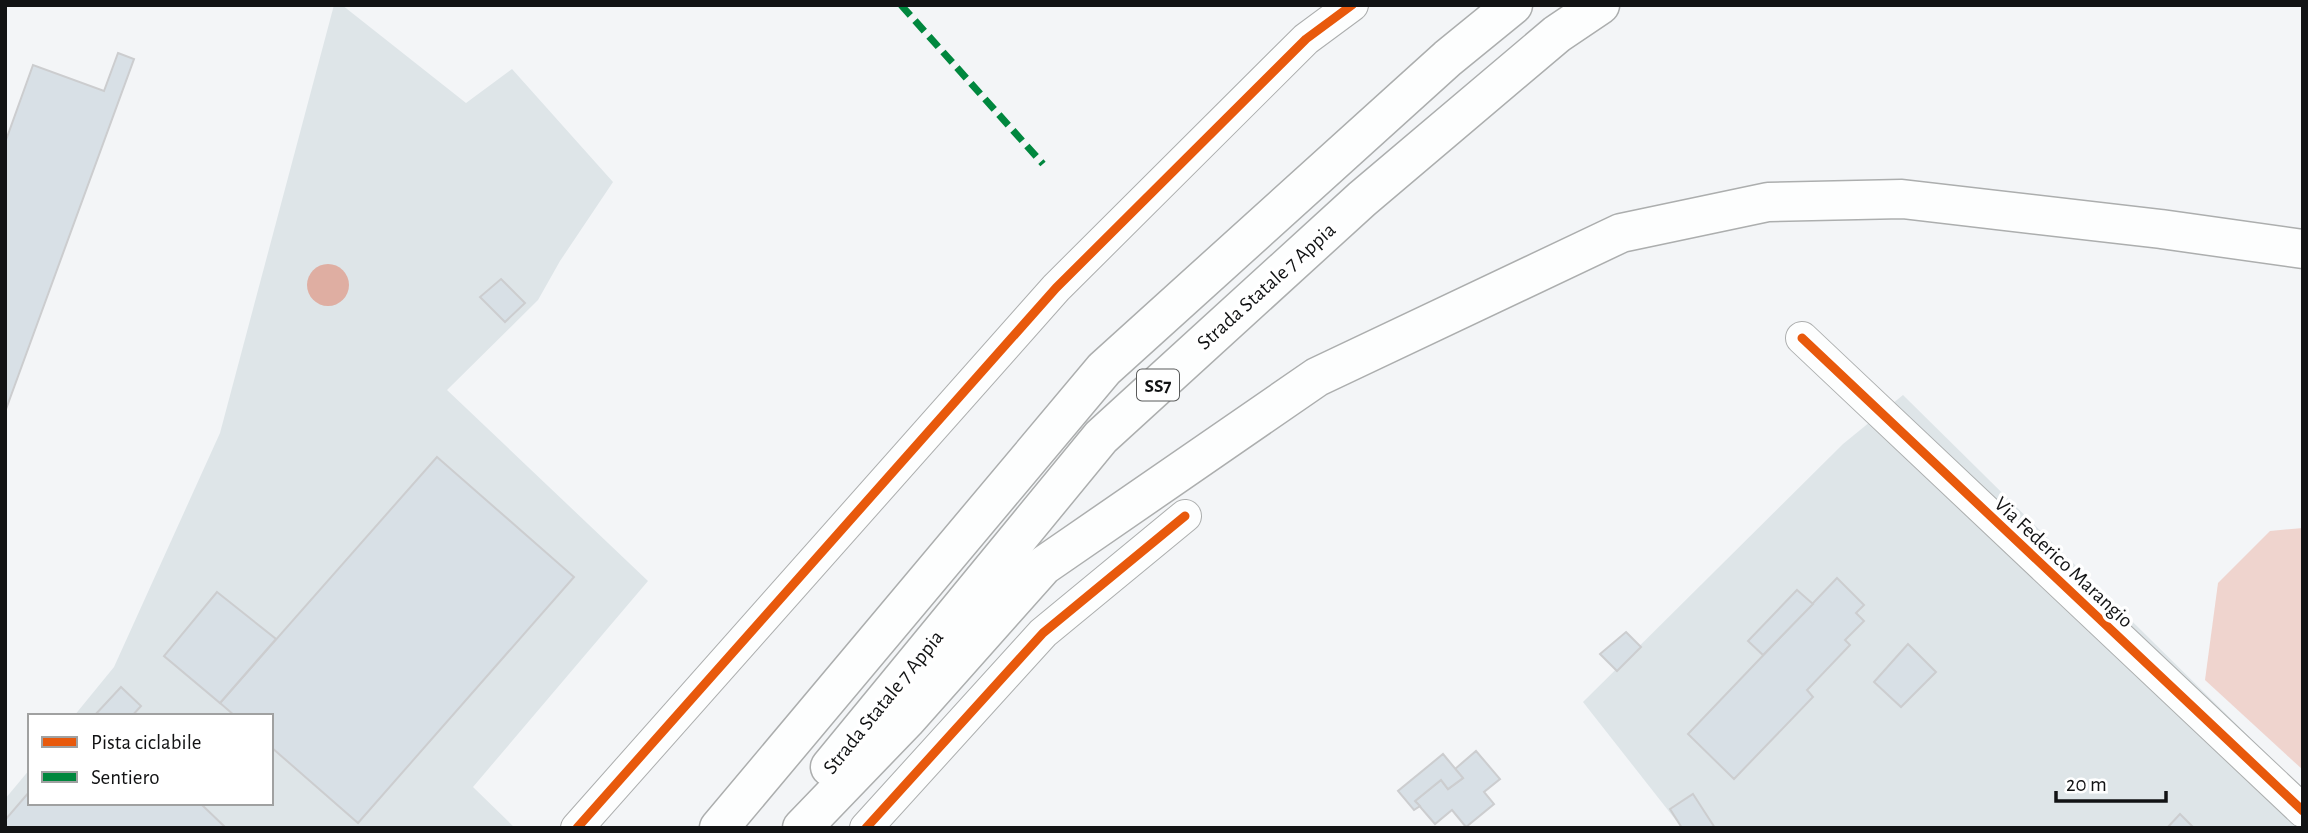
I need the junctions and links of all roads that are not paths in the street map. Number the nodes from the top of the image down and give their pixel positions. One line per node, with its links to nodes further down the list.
1 (1352, 5): 8 (street)
2 (1513, 5): 9 (highway, Strada Statale 7 Appia / SS7)
3 (1600, 5): 10 (highway, Strada Statale 7 Appia / SS7)
4 (2303, 250): 11 (highway)
5 (1802, 338): 7 (street, Via Federico Marangio)
6 (1185, 516): 12 (street)
7 (2303, 811)
8 (578, 828)
9 (719, 828)
10 (779, 828)
11 (802, 828)
12 (866, 828)

